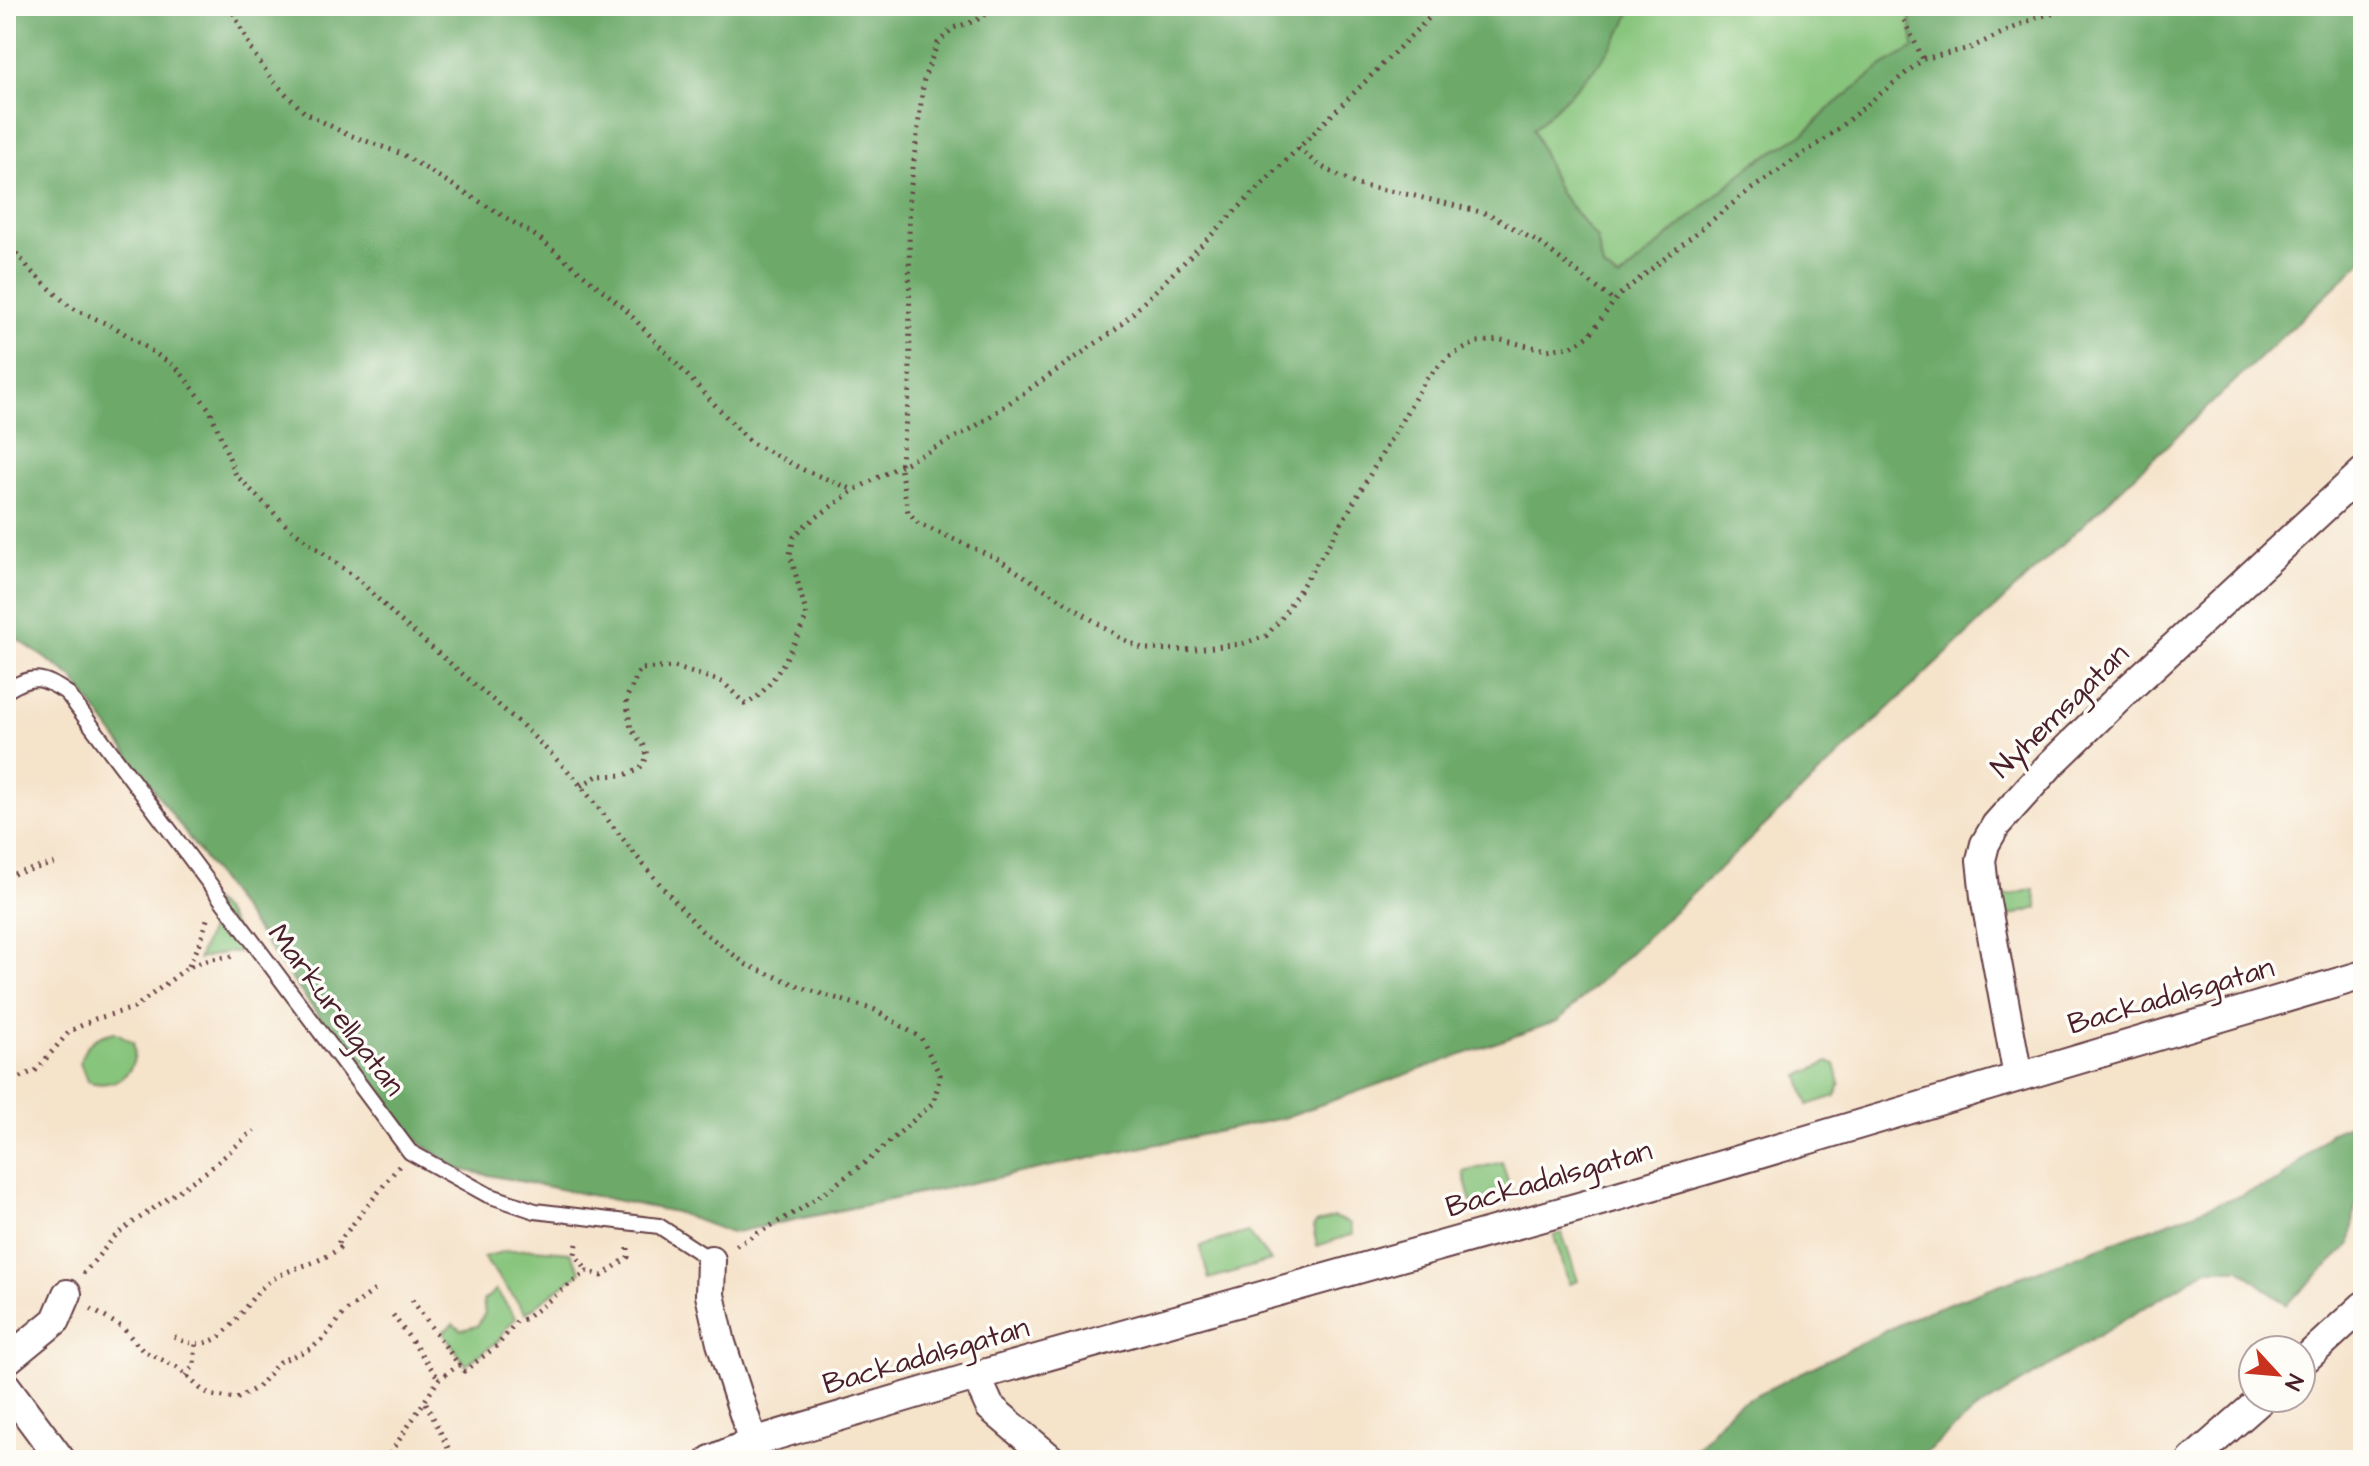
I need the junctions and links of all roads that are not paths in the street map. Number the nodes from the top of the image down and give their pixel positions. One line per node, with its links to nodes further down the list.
1 (2363, 472): 4 (street, Nyhemsgatan)
2 (6, 691): 5 (lane, Markurellgatan)
3 (2363, 975): 4 (street, Backadalsgatan)
4 (2018, 1077): 10 (street, Backadalsgatan)
5 (711, 1260): 13 (street)
6 (67, 1294): 9 (street)
7 (2363, 1306): 8 (street)
8 (2317, 1348)
9 (6, 1361)
10 (976, 1376): 13 (street, Backadalsgatan); 16 (street)
11 (6, 1386): 14 (street)
12 (2245, 1414): 17 (street)
13 (753, 1442): 15 (street, Backadalsgatan)
14 (61, 1460)
15 (711, 1460)
16 (1052, 1460)
17 (2192, 1460)

